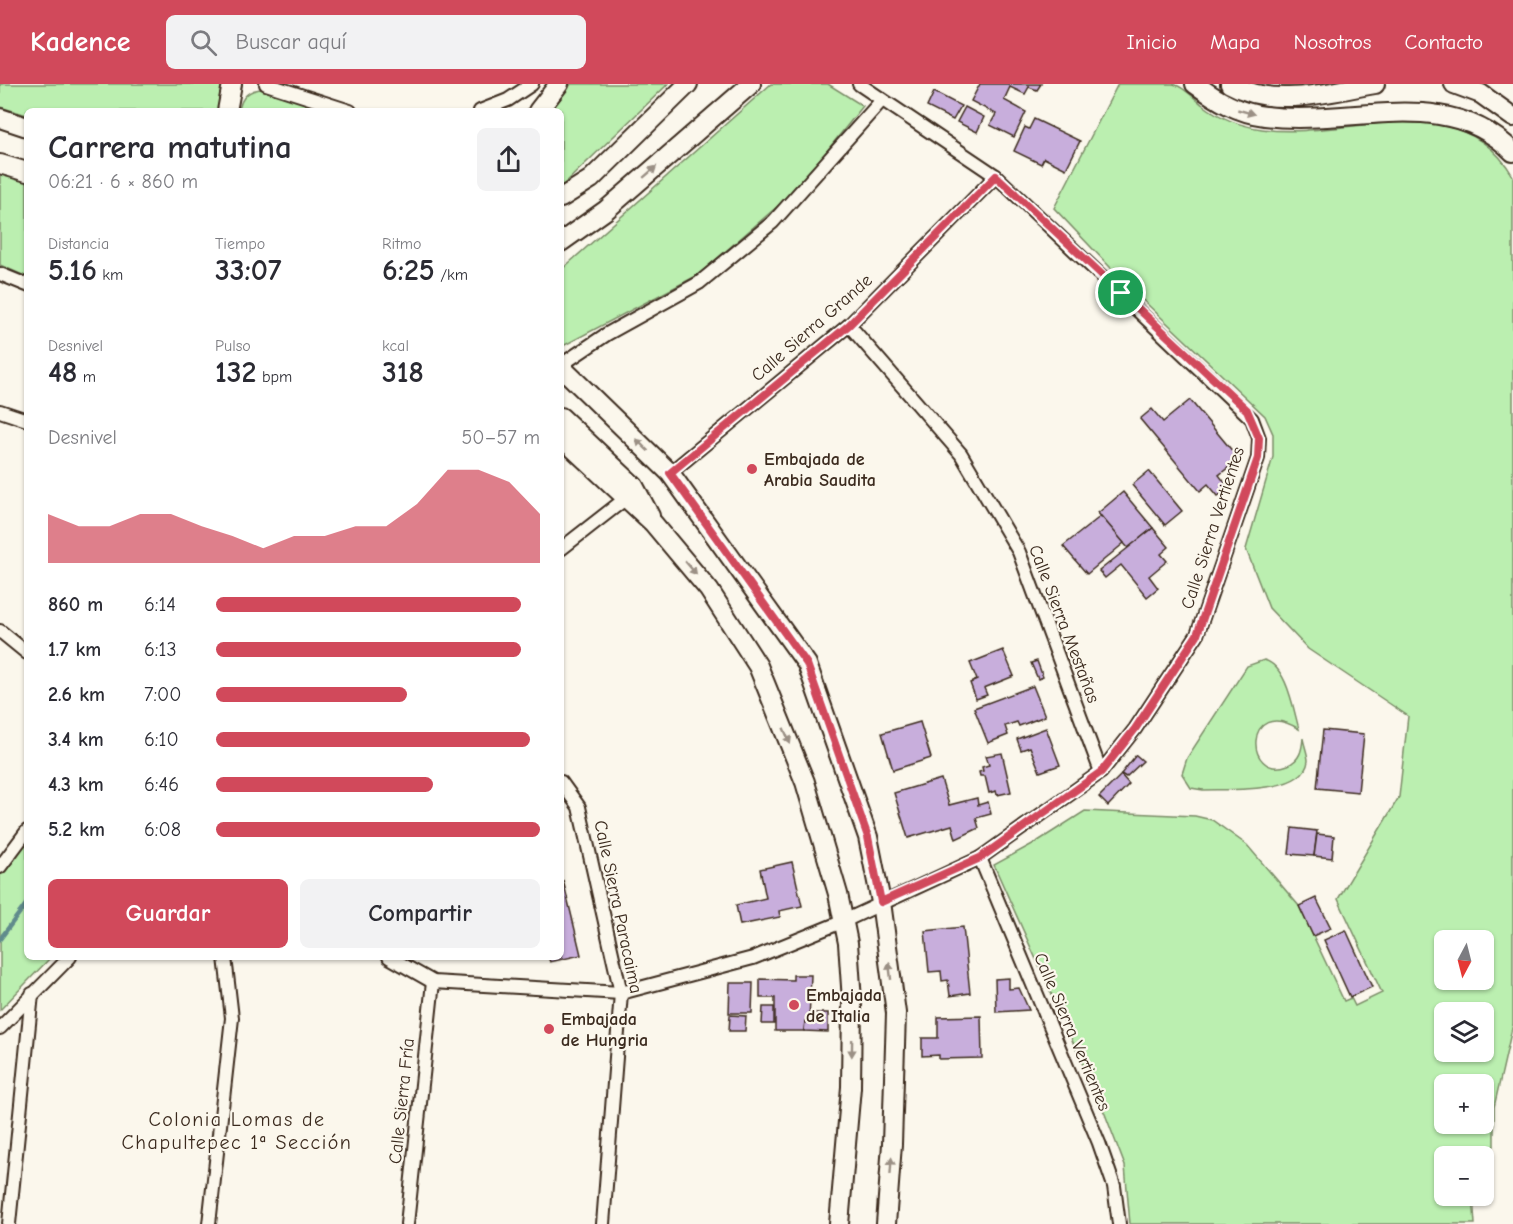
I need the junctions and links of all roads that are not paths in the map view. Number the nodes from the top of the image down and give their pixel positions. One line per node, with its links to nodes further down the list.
1 (232, 84): 13 (main road)
2 (266, 84): 14 (street)
3 (532, 84): 15 (street)
4 (559, 84): 16 (main road)
5 (688, 84): 24 (main road)
6 (751, 84): 25 (main road, one-way to 6)
7 (859, 84): 12 (street, Calle Sierra Vertientes)
8 (1196, 84): 20 (main road, one-way to 20)
9 (1230, 84): 10 (main road)
10 (1375, 84)
11 (1454, 84): 17 (main road)
12 (882, 100): 23 (street, Calle Sierra Vertientes); 31 (street)
13 (228, 108)
14 (341, 108)
15 (488, 108)
16 (540, 108)
17 (1513, 117)
18 (0, 118): 19 (main road)
19 (24, 126)
20 (1513, 152)
21 (0, 164): 22 (main road)
22 (24, 171)
23 (996, 176): 30 (street, Calle Sierra Grande); 43 (street, Calle Sierra Vertientes)
24 (564, 196)
25 (606, 210): 26 (main road); 27 (main road)
26 (564, 240)
27 (564, 250)
28 (0, 274): 29 (street)
29 (24, 284)
30 (849, 325): 37 (street, Calle Sierra Grande); 43 (street, Calle Sierra Mestañas)
31 (564, 364)
32 (564, 369): 37 (main road, one-way to 32)
33 (0, 411): 34 (street)
34 (24, 419)
35 (564, 420): 39 (main road)
36 (564, 440): 38 (main road)
37 (670, 473): 48 (main road)
38 (625, 499): 39 (main road); 40 (street)
39 (653, 523): 49 (main road, one-way to 49)
40 (564, 547)
41 (0, 631): 42 (street)
42 (24, 651)
43 (1101, 772): 46 (street, Calle Sierra Vertientes)
44 (564, 786): 54 (street, Calle Sierra Paracaima)
45 (24, 835): 47 (street)
46 (980, 858): 48 (street, Calle Sierra Vertientes); 63 (street, Calle Sierra Vertientes)
47 (0, 867)
48 (881, 902): 49 (street, Calle Sierra Vertientes); 62 (main road, one-way to 48)
49 (843, 921): 54 (street, Calle Sierra Vertientes); 61 (main road, one-way to 61)
50 (67, 960): 55 (street)
51 (225, 960): 58 (street)
52 (394, 960): 53 (street)
53 (433, 982): 54 (street, Calle Sierra Vertientes); 59 (street, Calle Sierra Fría)
54 (621, 993): 60 (street, Calle Sierra Paracaima)
55 (32, 994): 56 (street); 57 (street)
56 (0, 1028)
57 (9, 1224)
58 (209, 1224)
59 (407, 1224)
60 (603, 1224)
61 (839, 1224)
62 (886, 1224)
63 (1119, 1224)

